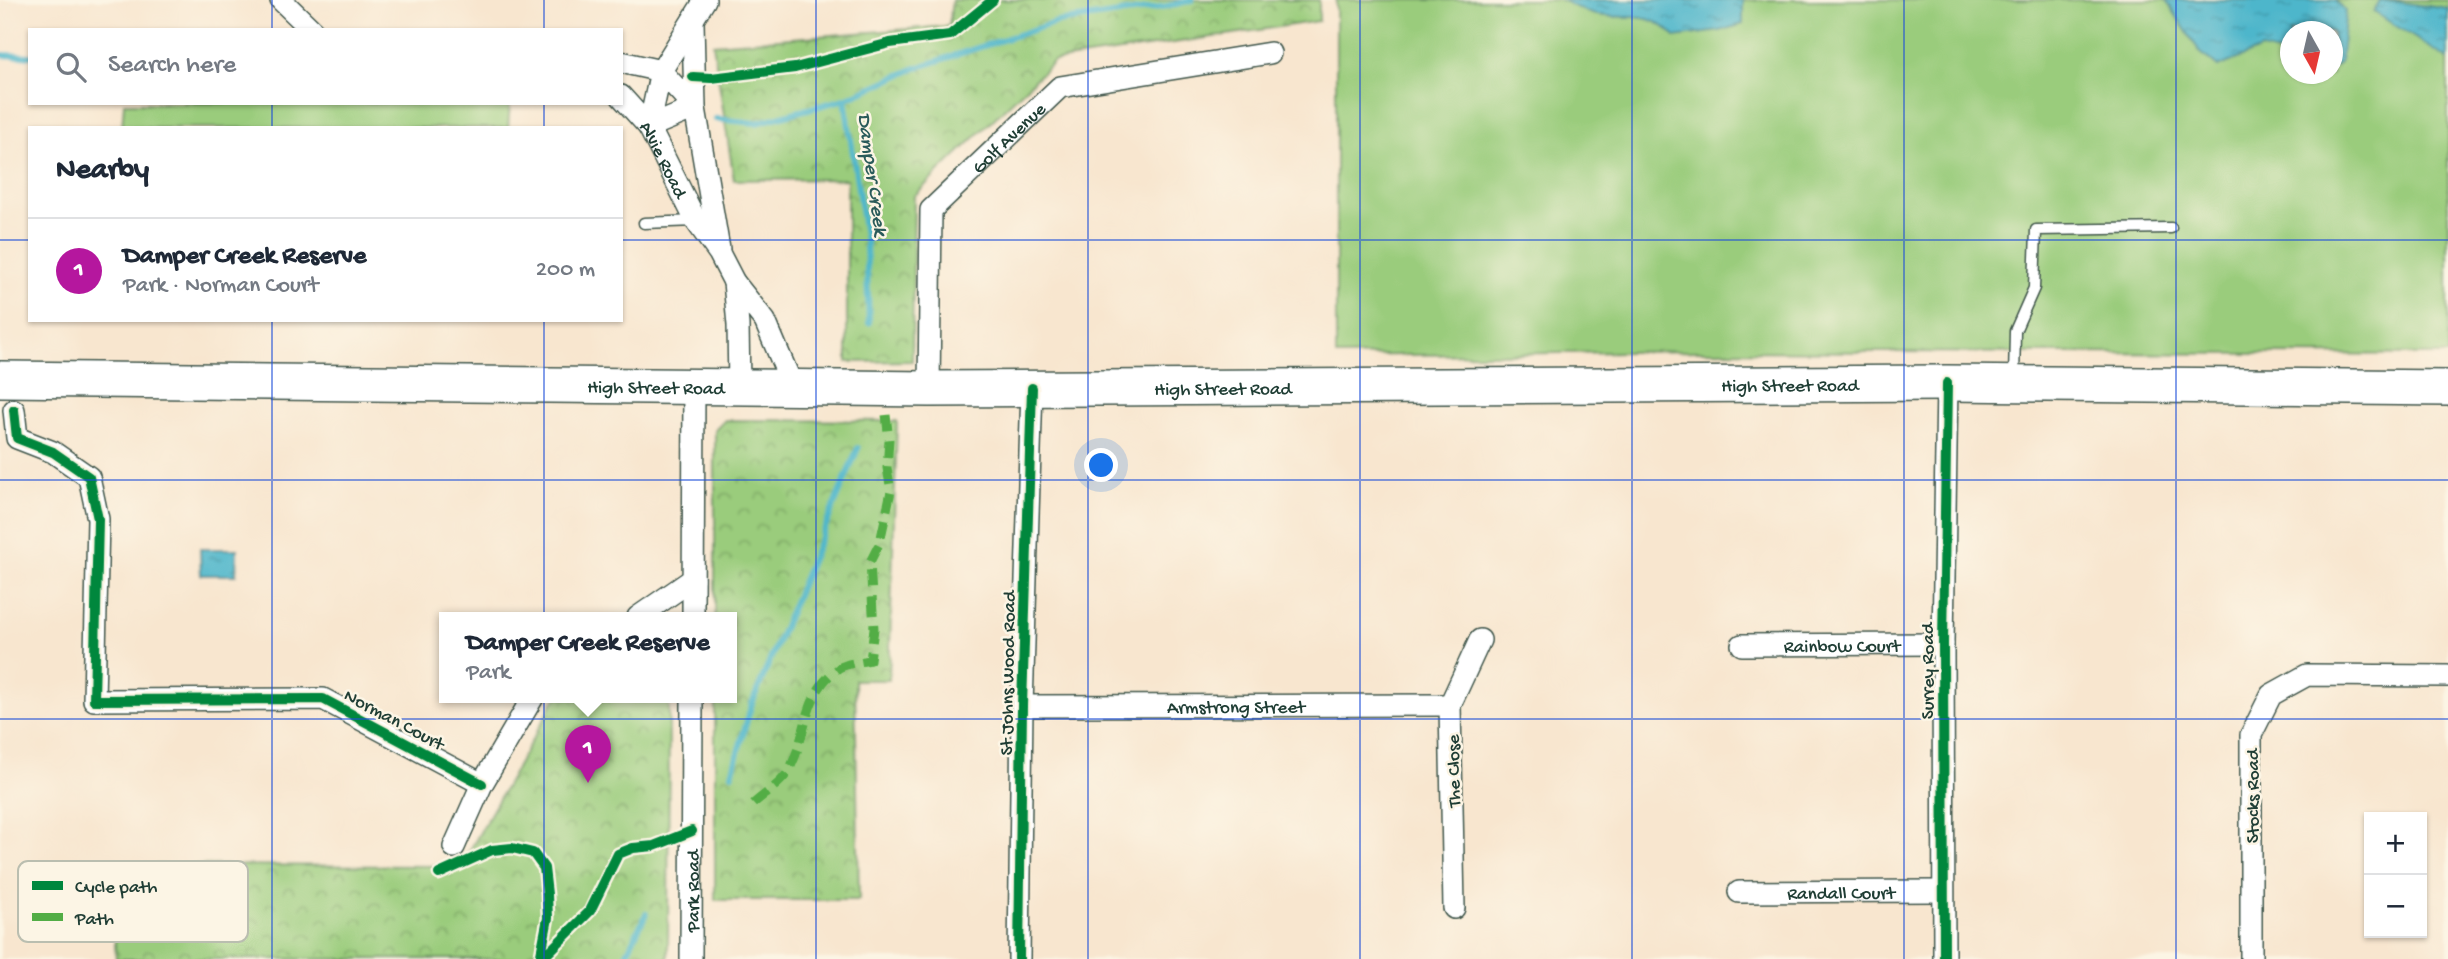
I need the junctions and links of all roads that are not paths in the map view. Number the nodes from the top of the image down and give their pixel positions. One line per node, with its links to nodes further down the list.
1 (281, 0): 4 (street)
2 (705, 0): 3 (street, Alvie Road)
3 (693, 22): 7 (street, Alvie Road); 9 (street, Alvie Road)
4 (310, 28)
5 (1270, 53): 23 (street, Golf Avenue)
6 (623, 62): 7 (street)
7 (661, 72): 9 (street); 10 (street, Alvie Road)
8 (623, 98): 10 (street)
9 (695, 108): 10 (street); 14 (street, Alvie Road)
10 (649, 127): 11 (street, Alvie Road)
11 (696, 221): 12 (lane); 14 (street, Alvie Road)
12 (645, 223)
13 (2171, 228): 17 (lane)
14 (719, 253): 15 (street, Alvie Road)
15 (734, 282): 19 (street, Alvie Road); 20 (street, Alvie Road)
16 (1947, 383): 17 (main road, High Street Road); 21 (main road, High Street Road); 29 (street, Surrey Road)
17 (2014, 383): 22 (main road, High Street Road)
18 (694, 386): 19 (main road, High Street Road); 24 (main road, High Street Road); 25 (street)
19 (739, 386): 20 (main road, High Street Road)
20 (793, 387): 23 (main road, High Street Road)
21 (1032, 388): 23 (main road, High Street Road); 35 (street, St Johns Wood Road)
22 (2448, 388)
23 (929, 389)
24 (7, 395): 36 (street, Norman Court)
25 (693, 579): 26 (street); 27 (street)
26 (645, 612)
27 (692, 612)
28 (1480, 640): 34 (street, The Close)
29 (1943, 644): 30 (street, Rainbow Court); 38 (street, Surrey Road)
30 (1742, 645)
31 (2448, 676): 44 (street, Stocks Road)
32 (529, 703): 36 (street)
33 (692, 703): 41 (street, Park Road)
34 (1450, 705): 35 (street, Armstrong Street); 40 (street, The Close)
35 (1022, 706): 42 (street, St Johns Wood Road)
36 (482, 784): 37 (street)
37 (454, 846)
38 (1943, 891): 39 (street, Randall Court); 43 (street, Surrey Road)
39 (1739, 892)
40 (1454, 908)
41 (691, 959)
42 (1019, 959)
43 (1944, 959)
44 (2251, 959)

